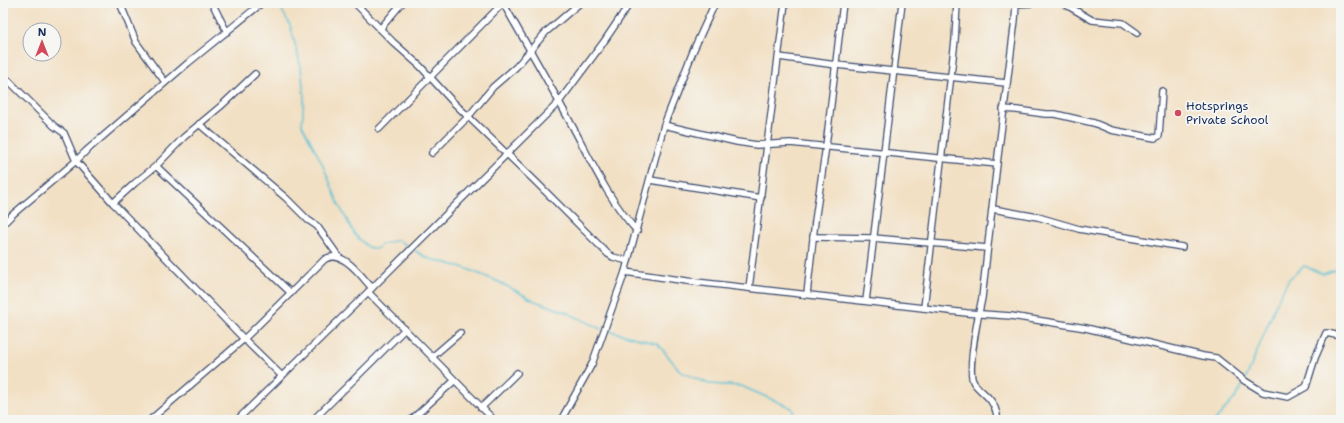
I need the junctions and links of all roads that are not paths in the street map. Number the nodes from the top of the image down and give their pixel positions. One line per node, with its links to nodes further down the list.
1 (120, 3): 28 (street)
2 (212, 3): 18 (street)
3 (262, 3): 18 (street)
4 (355, 3): 17 (street)
5 (402, 3): 17 (street)
6 (503, 3): 20 (street); 26 (street)
7 (580, 3): 20 (street)
8 (630, 3): 31 (street)
9 (715, 3): 35 (street)
10 (785, 3): 21 (street)
11 (843, 3): 22 (street)
12 (902, 3): 23 (street)
13 (957, 3): 27 (street)
14 (1015, 3): 15 (street); 29 (street)
15 (1033, 3)
16 (1063, 3): 19 (street)
17 (380, 28): 26 (street)
18 (227, 32): 28 (street)
19 (1137, 33)
20 (530, 51): 31 (street); 33 (street)
21 (779, 57): 22 (street); 37 (street)
22 (836, 65): 23 (street); 38 (street)
23 (894, 71): 27 (street); 40 (street)
24 (255, 74): 34 (street)
25 (3, 75): 43 (street)
26 (430, 77): 33 (street); 36 (street)
27 (950, 78): 29 (street); 42 (street)
28 (165, 82): 43 (street)
29 (1006, 83): 32 (street)
30 (1162, 91): 32 (street)
31 (559, 102): 41 (street); 51 (street)
32 (1003, 109): 44 (street)
33 (468, 117): 39 (street); 41 (street)
34 (199, 124): 45 (street); 57 (street)
35 (664, 125): 37 (street); 46 (street)
36 (379, 129)
37 (768, 144): 38 (street); 47 (street)
38 (826, 146): 40 (street); 52 (street)
39 (432, 153)
40 (883, 153): 42 (street); 53 (street)
41 (506, 154): 58 (street); 61 (street)
42 (941, 158): 44 (street); 54 (street)
43 (76, 161): 48 (street); 50 (street)
44 (997, 164): 49 (street)
45 (156, 166): 48 (street); 62 (street)
46 (650, 180): 47 (street); 51 (street)
47 (760, 198): 60 (street)
48 (113, 203): 70 (street)
49 (993, 208): 55 (street); 56 (street)
50 (3, 224)
51 (637, 231): 58 (street)
52 (813, 237): 53 (street); 63 (street)
53 (873, 238): 54 (street); 64 (street)
54 (931, 242): 56 (street); 65 (street)
55 (1182, 247)
56 (987, 248): 66 (street)
57 (339, 257): 61 (street); 62 (street)
58 (628, 261): 59 (street)
59 (625, 272): 60 (street); 82 (street)
60 (749, 288): 63 (street)
61 (370, 290): 67 (street); 73 (street)
62 (291, 293): 70 (street)
63 (807, 294): 64 (street)
64 (866, 301): 65 (street)
65 (924, 308): 66 (street)
66 (978, 314): 69 (street); 76 (street)
67 (405, 329): 71 (street); 79 (street)
68 (460, 333): 71 (street)
69 (1341, 336)
70 (244, 339): 73 (street); 77 (street)
71 (432, 357): 74 (street)
72 (517, 373): 75 (street)
73 (282, 376): 78 (street)
74 (454, 381): 75 (street); 80 (street)
75 (481, 408): 81 (street)
76 (997, 415)
77 (151, 420)
78 (237, 420)
79 (313, 420)
80 (411, 420)
81 (494, 420)
82 (560, 420)

